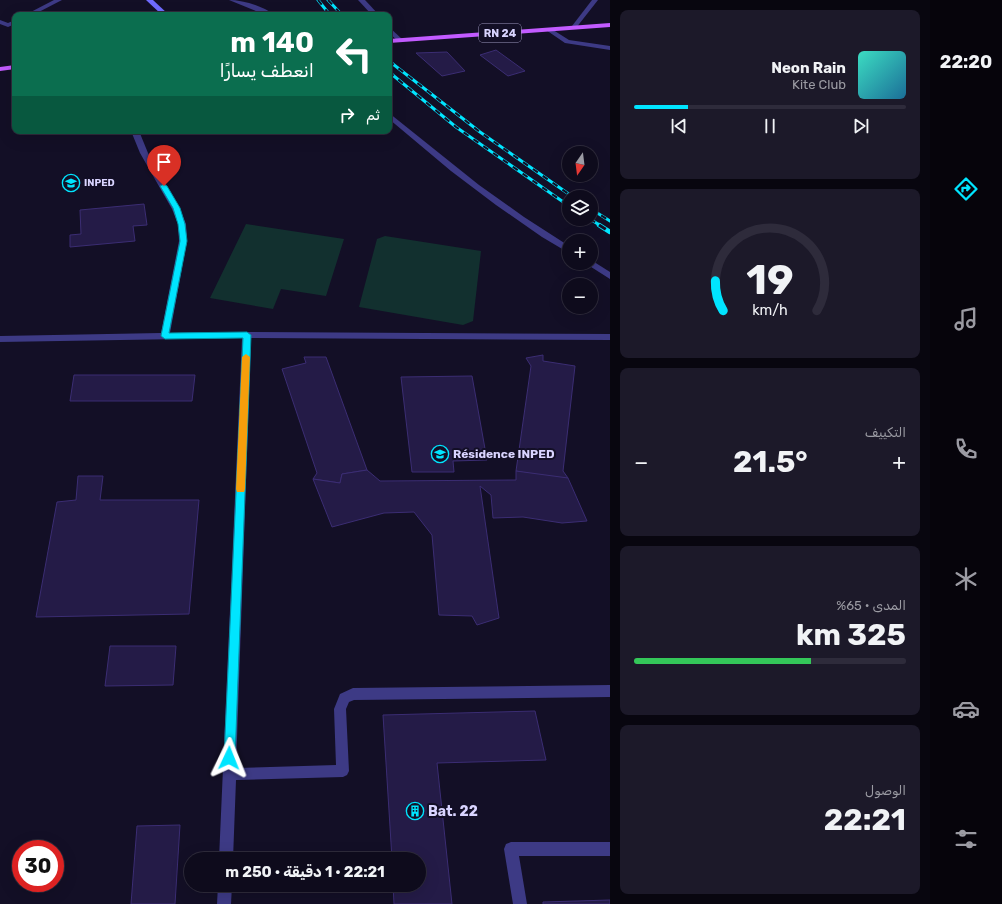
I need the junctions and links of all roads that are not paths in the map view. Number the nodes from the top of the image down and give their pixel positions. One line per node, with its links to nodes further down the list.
1 (59, 0): 6 (street)
2 (150, 0): 7 (main road)
3 (232, 0): 8 (street)
4 (361, 0): 9 (street)
5 (595, 0): 13 (street)
6 (34, 12)
7 (161, 12)
8 (263, 12)
9 (373, 12)
10 (0, 22): 11 (street)
11 (12, 23)
12 (610, 25): 13 (main road, RN 24)
13 (574, 27): 14 (main road, RN 24)
14 (548, 28): 17 (main road, RN 24); 18 (street)
15 (392, 32): 17 (street)
16 (392, 41): 17 (main road, RN 24)
17 (401, 41)
18 (610, 48)
19 (12, 67): 20 (main road)
20 (0, 69)
21 (392, 118): 23 (street)
22 (136, 134): 27 (street)
23 (562, 246)
24 (598, 268): 25 (street)
25 (610, 276)
26 (247, 335): 27 (street); 28 (street); 31 (street)
27 (165, 336): 29 (street)
28 (610, 337)
29 (0, 339)
30 (610, 691): 31 (street)
31 (229, 774): 33 (street)
32 (610, 850): 36 (street)
33 (226, 852)
34 (225, 892): 35 (street)
35 (224, 904)
36 (520, 904)

